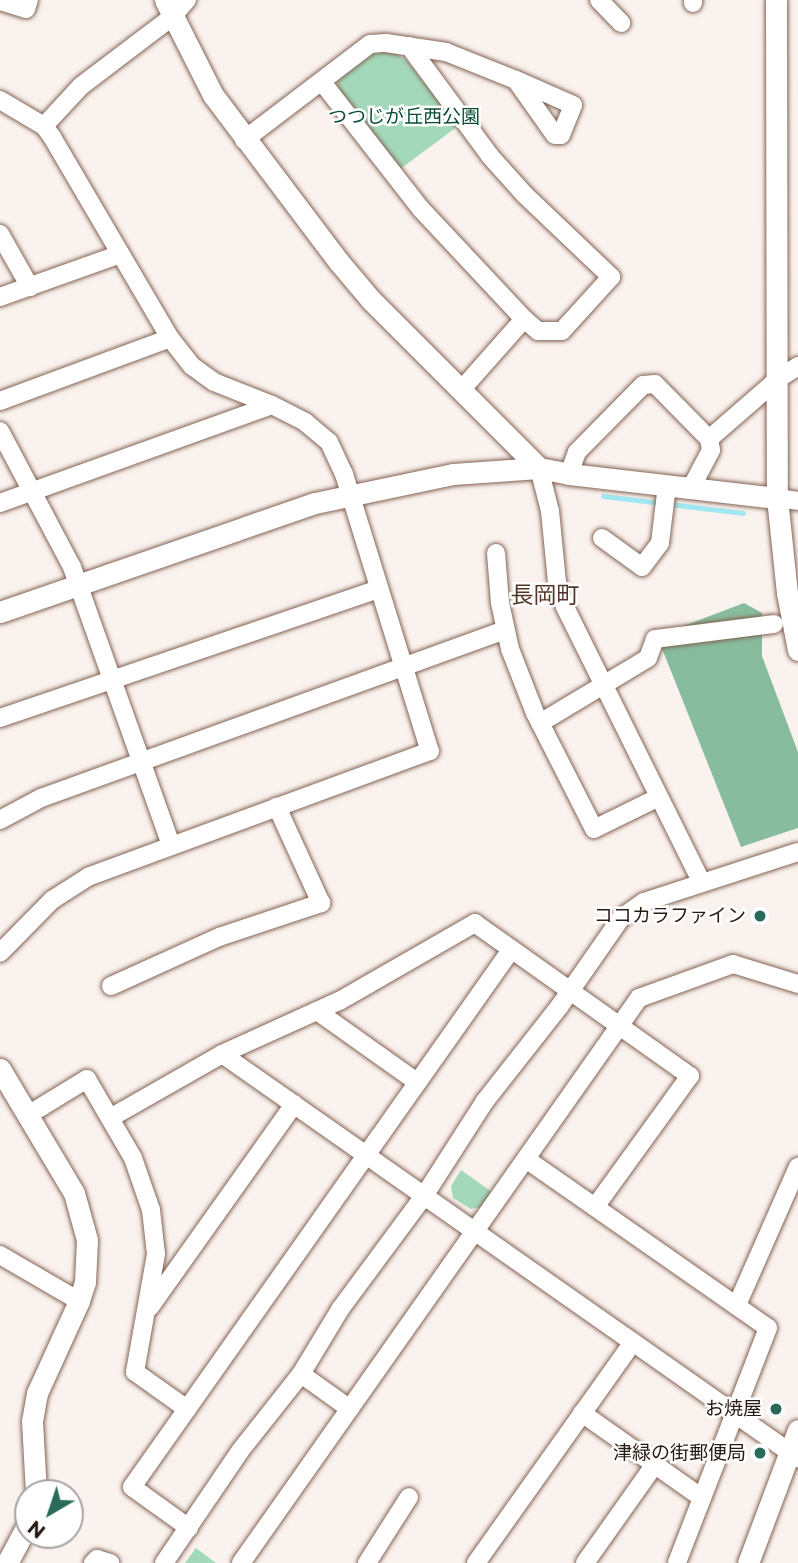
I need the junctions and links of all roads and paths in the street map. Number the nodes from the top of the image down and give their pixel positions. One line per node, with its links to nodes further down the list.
1 (29, 0): 5 (street)
2 (187, 0): 6 (street)
3 (599, 0): 7 (street)
4 (776, 0): 21 (street)
5 (0, 1)
6 (168, 8): 12 (street); 13 (street)
7 (621, 23)
8 (409, 46): 9 (street); 10 (street); 18 (street)
9 (516, 80)
10 (322, 82): 13 (street); 18 (street)
11 (0, 100): 12 (street)
12 (44, 126): 15 (street)
13 (244, 140): 22 (street)
14 (0, 234): 16 (street)
15 (121, 254): 16 (street); 19 (street)
16 (30, 286): 17 (street)
17 (0, 297)
18 (524, 319): 22 (street)
19 (170, 338): 23 (street); 24 (street)
20 (798, 366): 21 (street)
21 (778, 379): 26 (street); 33 (street)
22 (462, 389): 27 (street)
23 (0, 401)
24 (272, 405): 31 (street); 32 (street)
25 (0, 432): 31 (street)
26 (709, 439): 28 (street); 29 (street)
27 (539, 468): 28 (street); 32 (street); 45 (street)
28 (569, 474): 30 (street)
29 (691, 488): 30 (street); 33 (street)
30 (666, 489): 35 (street)
31 (32, 492): 34 (street); 37 (street)
32 (349, 494): 37 (street); 38 (street)
33 (787, 500): 42 (street)
34 (0, 503)
35 (602, 538)
36 (496, 553): 41 (street)
37 (79, 584): 39 (street); 44 (street)
38 (379, 589): 43 (street); 44 (street)
39 (0, 612)
40 (774, 624): 45 (street)
41 (505, 630): 43 (street); 47 (street)
42 (798, 650)
43 (404, 669): 48 (street); 50 (street)
44 (113, 677): 46 (street); 48 (street)
45 (604, 687): 47 (street); 49 (street)
46 (0, 718)
47 (540, 723): 49 (street)
48 (142, 761): 51 (street); 52 (street)
49 (659, 797): 54 (street)
50 (277, 807): 52 (street); 58 (street)
51 (0, 820)
52 (171, 845): 56 (street)
53 (798, 852): 54 (street)
54 (702, 883): 59 (street)
55 (511, 950): 59 (street); 60 (street); 64 (street)
56 (0, 953)
57 (798, 984): 61 (street)
58 (111, 986)
59 (571, 990): 61 (street); 71 (street)
60 (317, 1011): 62 (street); 64 (street)
61 (619, 1026): 69 (street); 72 (street)
62 (222, 1054): 65 (street); 67 (street)
63 (0, 1069): 66 (street)
64 (417, 1082): 68 (street)
65 (294, 1104): 68 (street); 77 (street)
66 (28, 1115): 67 (street); 75 (street)
67 (110, 1118): 77 (street)
68 (367, 1155): 71 (street); 80 (street)
69 (526, 1158): 72 (street); 73 (street)
70 (798, 1167): 76 (street)
71 (424, 1196): 73 (street); 79 (street)
72 (595, 1207): 76 (street)
73 (474, 1231): 78 (street); 81 (street)
74 (0, 1255): 75 (street)
75 (79, 1301): 87 (street)
76 (737, 1306): 83 (street)
77 (149, 1309): 80 (street)
78 (633, 1342): 82 (street); 83 (street)
79 (301, 1374): 81 (street); 90 (street)
80 (187, 1409): 90 (street)
81 (350, 1409): 94 (street)
82 (582, 1413): 86 (street); 96 (street)
83 (735, 1414): 85 (street); 89 (street)
84 (798, 1430): 85 (street)
85 (794, 1455): 99 (street)
86 (655, 1464): 89 (street); 97 (street)
87 (35, 1479)
88 (409, 1497): 95 (street)
89 (702, 1498): 98 (street)
90 (189, 1528): 93 (street)
91 (93, 1563): 92 (street)
92 (110, 1563)
93 (164, 1563)
94 (242, 1563)
95 (367, 1563)
96 (476, 1563)
97 (585, 1563)
98 (677, 1563)
99 (748, 1563)

